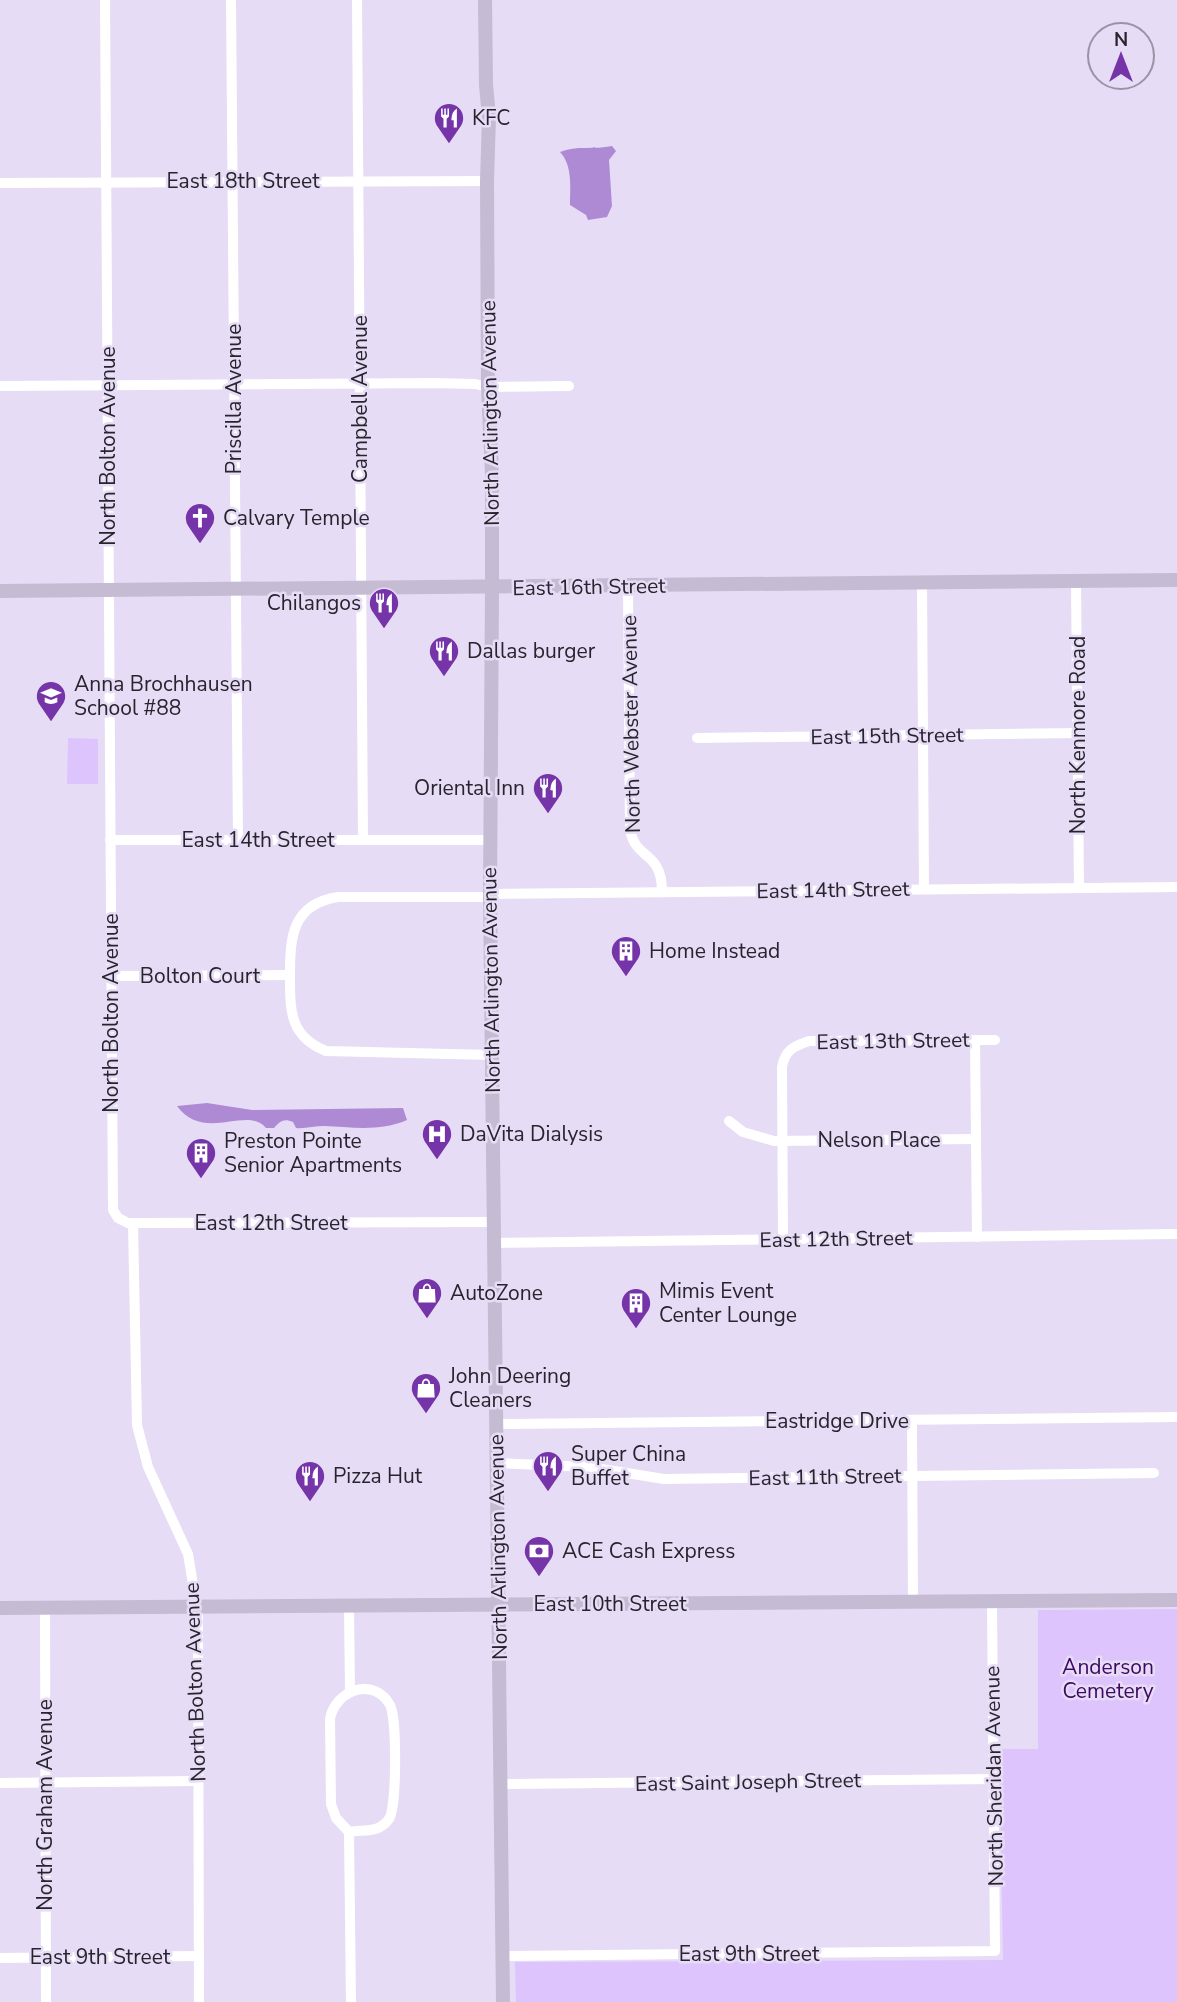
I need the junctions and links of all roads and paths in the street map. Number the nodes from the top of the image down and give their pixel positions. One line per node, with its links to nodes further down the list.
1 (105, 0): 8 (street, North Bolton Avenue)
2 (231, 0): 6 (street, Priscilla Avenue)
3 (357, 0): 5 (street, Campbell Avenue)
4 (485, 0): 7 (main road, North Arlington Avenue)
5 (359, 180): 6 (street, East 18th Street); 7 (street, East 18th Street); 10 (street, Campbell Avenue)
6 (233, 181): 8 (street, East 18th Street); 12 (street, Priscilla Avenue)
7 (486, 181): 15 (main road, North Arlington Avenue)
8 (106, 182): 9 (street, East 18th Street); 11 (street, North Bolton Avenue)
9 (0, 183)
10 (360, 384): 12 (street); 15 (street); 20 (street, Campbell Avenue)
11 (108, 385): 12 (street); 13 (street); 24 (street, North Bolton Avenue)
12 (234, 385): 22 (street, Priscilla Avenue)
13 (0, 386)
14 (569, 386): 15 (street)
15 (488, 387): 21 (main road, North Arlington Avenue)
16 (1177, 580): 17 (main road, East 16th Street)
17 (1076, 582): 18 (main road, East 16th Street); 25 (street, North Kenmore Road)
18 (922, 583): 19 (main road, East 16th Street); 26 (street)
19 (628, 586): 21 (main road, East 16th Street); 35 (street, North Webster Avenue)
20 (362, 588): 21 (main road, East 16th Street); 22 (main road, East 16th Street); 31 (street, Campbell Avenue)
21 (492, 588): 29 (main road, North Arlington Avenue)
22 (236, 589): 24 (main road, East 16th Street); 30 (street, Priscilla Avenue)
23 (0, 590): 24 (main road, East 16th Street)
24 (109, 590): 28 (street, North Bolton Avenue)
25 (1078, 733): 26 (street, East 15th Street); 32 (street, North Kenmore Road)
26 (923, 735): 27 (street, East 15th Street); 34 (street)
27 (696, 738)
28 (110, 840): 30 (street, East 14th Street); 38 (street, North Bolton Avenue)
29 (490, 840): 31 (street, East 14th Street); 36 (main road, North Arlington Avenue)
30 (239, 841): 31 (street, East 14th Street)
31 (363, 841)
32 (1079, 887): 33 (street, East 14th Street); 34 (street, East 14th Street)
33 (1177, 887)
34 (924, 889): 35 (street, East 14th Street)
35 (662, 892): 36 (street, East 14th Street)
36 (490, 895): 37 (street, East 14th Street); 41 (main road, North Arlington Avenue)
37 (290, 975): 38 (street, Bolton Court); 41 (street, East 14th Street)
38 (111, 976): 46 (street, North Bolton Avenue)
39 (995, 1040): 40 (street, East 13th Street)
40 (975, 1041): 43 (street); 44 (street, East 13th Street)
41 (492, 1055): 45 (main road, North Arlington Avenue)
42 (729, 1121): 44 (street, Nelson Place)
43 (976, 1139): 44 (street, Nelson Place); 48 (street)
44 (782, 1141): 49 (street)
45 (494, 1222): 46 (street, East 12th Street); 50 (main road, North Arlington Avenue)
46 (132, 1223): 62 (street, North Bolton Avenue)
47 (1177, 1234): 48 (street, East 12th Street)
48 (977, 1237): 49 (street, East 12th Street)
49 (783, 1240): 50 (street, East 12th Street)
50 (494, 1243): 53 (main road, North Arlington Avenue)
51 (1177, 1417): 52 (street, Eastridge Drive)
52 (912, 1420): 53 (street, Eastridge Drive); 56 (street)
53 (496, 1423): 54 (main road, North Arlington Avenue)
54 (498, 1463): 56 (street, East 11th Street); 60 (main road, North Arlington Avenue)
55 (1154, 1473): 56 (street, East 11th Street)
56 (912, 1476): 59 (street)
57 (1177, 1600): 58 (main road, East 10th Street)
58 (992, 1601): 59 (main road, East 10th Street); 66 (street, North Sheridan Avenue)
59 (913, 1602): 60 (main road, East 10th Street)
60 (500, 1605): 61 (main road, East 10th Street); 70 (main road, North Arlington Avenue)
61 (349, 1606): 62 (main road, East 10th Street); 65 (street)
62 (197, 1607): 64 (main road, East 10th Street); 67 (street, North Bolton Avenue)
63 (0, 1608): 64 (main road, East 10th Street)
64 (45, 1608): 69 (street, North Graham Avenue)
65 (350, 1692): 71 (street); 71 (street)
66 (994, 1780): 70 (street, East Saint Joseph Street); 72 (street, North Sheridan Avenue)
67 (198, 1781): 69 (street); 73 (street, North Bolton Avenue)
68 (0, 1783): 69 (street)
69 (45, 1783): 75 (street, North Graham Avenue)
70 (502, 1784): 74 (main road, North Arlington Avenue)
71 (349, 1832): 79 (street)
72 (995, 1951): 74 (street, East 9th Street)
73 (199, 1956): 75 (street, East 9th Street); 78 (street, North Bolton Avenue)
74 (503, 1956): 80 (main road, North Arlington Avenue)
75 (46, 1957): 76 (street, East 9th Street); 77 (street, North Graham Avenue)
76 (0, 1958)
77 (46, 2002)
78 (199, 2002)
79 (351, 2002)
80 (503, 2002)

